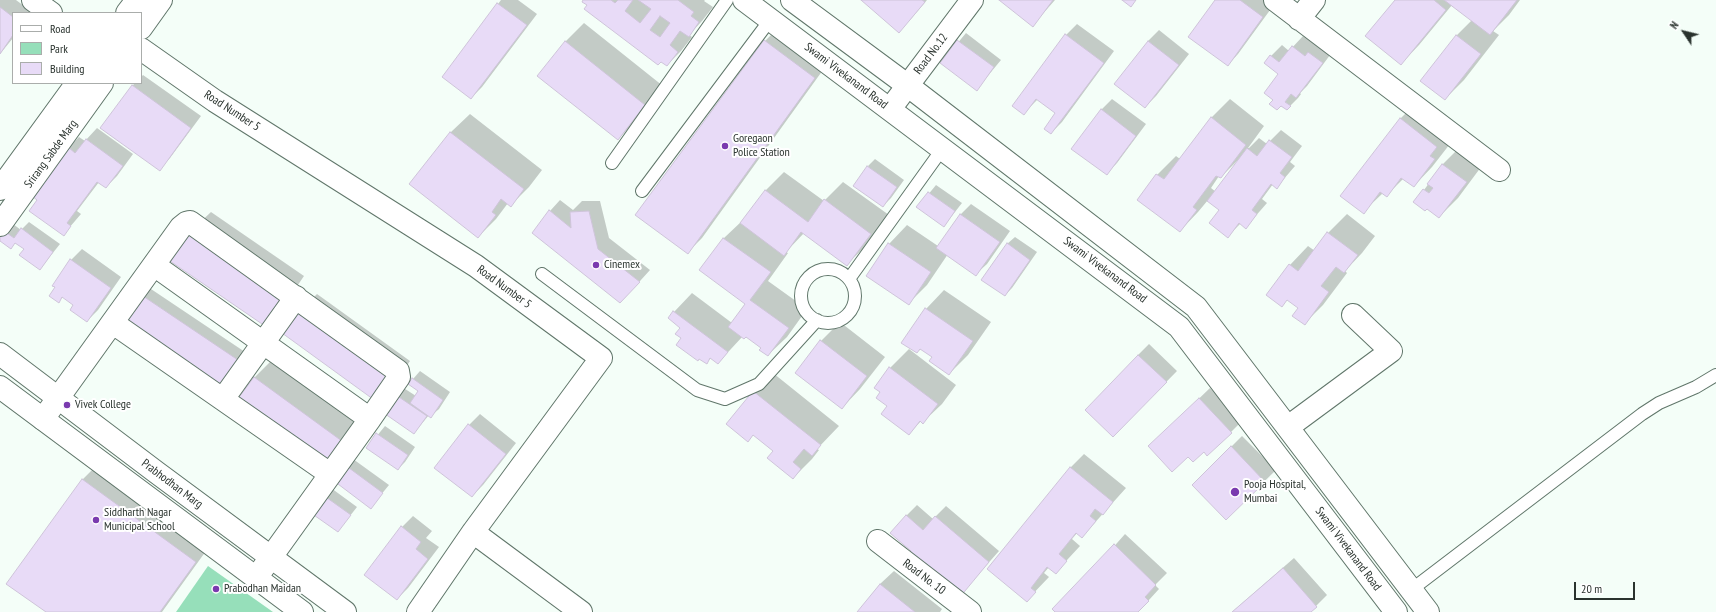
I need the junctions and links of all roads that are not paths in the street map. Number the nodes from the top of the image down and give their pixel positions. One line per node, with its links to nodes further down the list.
1 (33, 0): 10 (street)
2 (137, 0): 11 (street)
3 (161, 0): 14 (street)
4 (727, 0): 21 (lane)
5 (744, 0): 13 (street, Swami Vivekanand Road)
6 (792, 0): 18 (street)
7 (972, 0): 18 (street, Road No.12)
8 (1275, 0): 12 (street)
9 (1314, 0): 12 (street)
10 (50, 12)
11 (128, 12)
12 (1300, 18): 22 (street)
13 (770, 20): 19 (street, Swami Vivekanand Road); 24 (lane)
14 (142, 27)
15 (142, 50): 47 (street, Road Number 5)
16 (76, 84): 23 (street, Srirang Sabde Marg)
17 (101, 84): 25 (street, Srirang Sabde Marg)
18 (908, 85): 19 (street, Road No.12); 37 (street)
19 (890, 109): 20 (street, Swami Vivekanand Road)
20 (943, 148): 28 (lane); 40 (street, Swami Vivekanand Road)
21 (612, 163)
22 (1499, 170)
23 (0, 188)
24 (642, 191)
25 (0, 225)
26 (154, 265): 29 (street); 32 (street); 33 (street)
27 (542, 274): 31 (lane)
28 (849, 279): 31 (lane); 31 (lane)
29 (296, 297): 33 (street); 42 (street)
30 (1353, 315): 43 (street)
31 (817, 320)
32 (113, 323): 38 (street); 39 (street)
33 (264, 342): 39 (street); 42 (street)
34 (0, 354): 38 (street, Prabhodhan Marg)
35 (1716, 375): 51 (lane)
36 (0, 387): 41 (street)
37 (1258, 387): 40 (street); 43 (street)
38 (59, 398): 41 (street); 45 (street, Prabhodhan Marg)
39 (223, 399): 44 (street)
40 (1237, 402): 57 (street, Swami Vivekanand Road)
41 (43, 419): 46 (street)
42 (370, 419): 44 (street)
43 (1288, 427): 51 (street)
44 (330, 474): 49 (street)
45 (209, 512): 46 (street); 49 (street, Prabhodhan Marg)
46 (195, 532): 50 (street)
47 (473, 532): 54 (street, Road Number 5); 55 (street)
48 (878, 541): 56 (street, Road No. 10)
49 (271, 557): 50 (street); 53 (street, Prabhodhan Marg)
50 (256, 578): 52 (street)
51 (1411, 590): 58 (street)
52 (302, 612)
53 (345, 612)
54 (418, 612)
55 (581, 612)
56 (970, 612)
57 (1396, 612)
58 (1428, 612)

